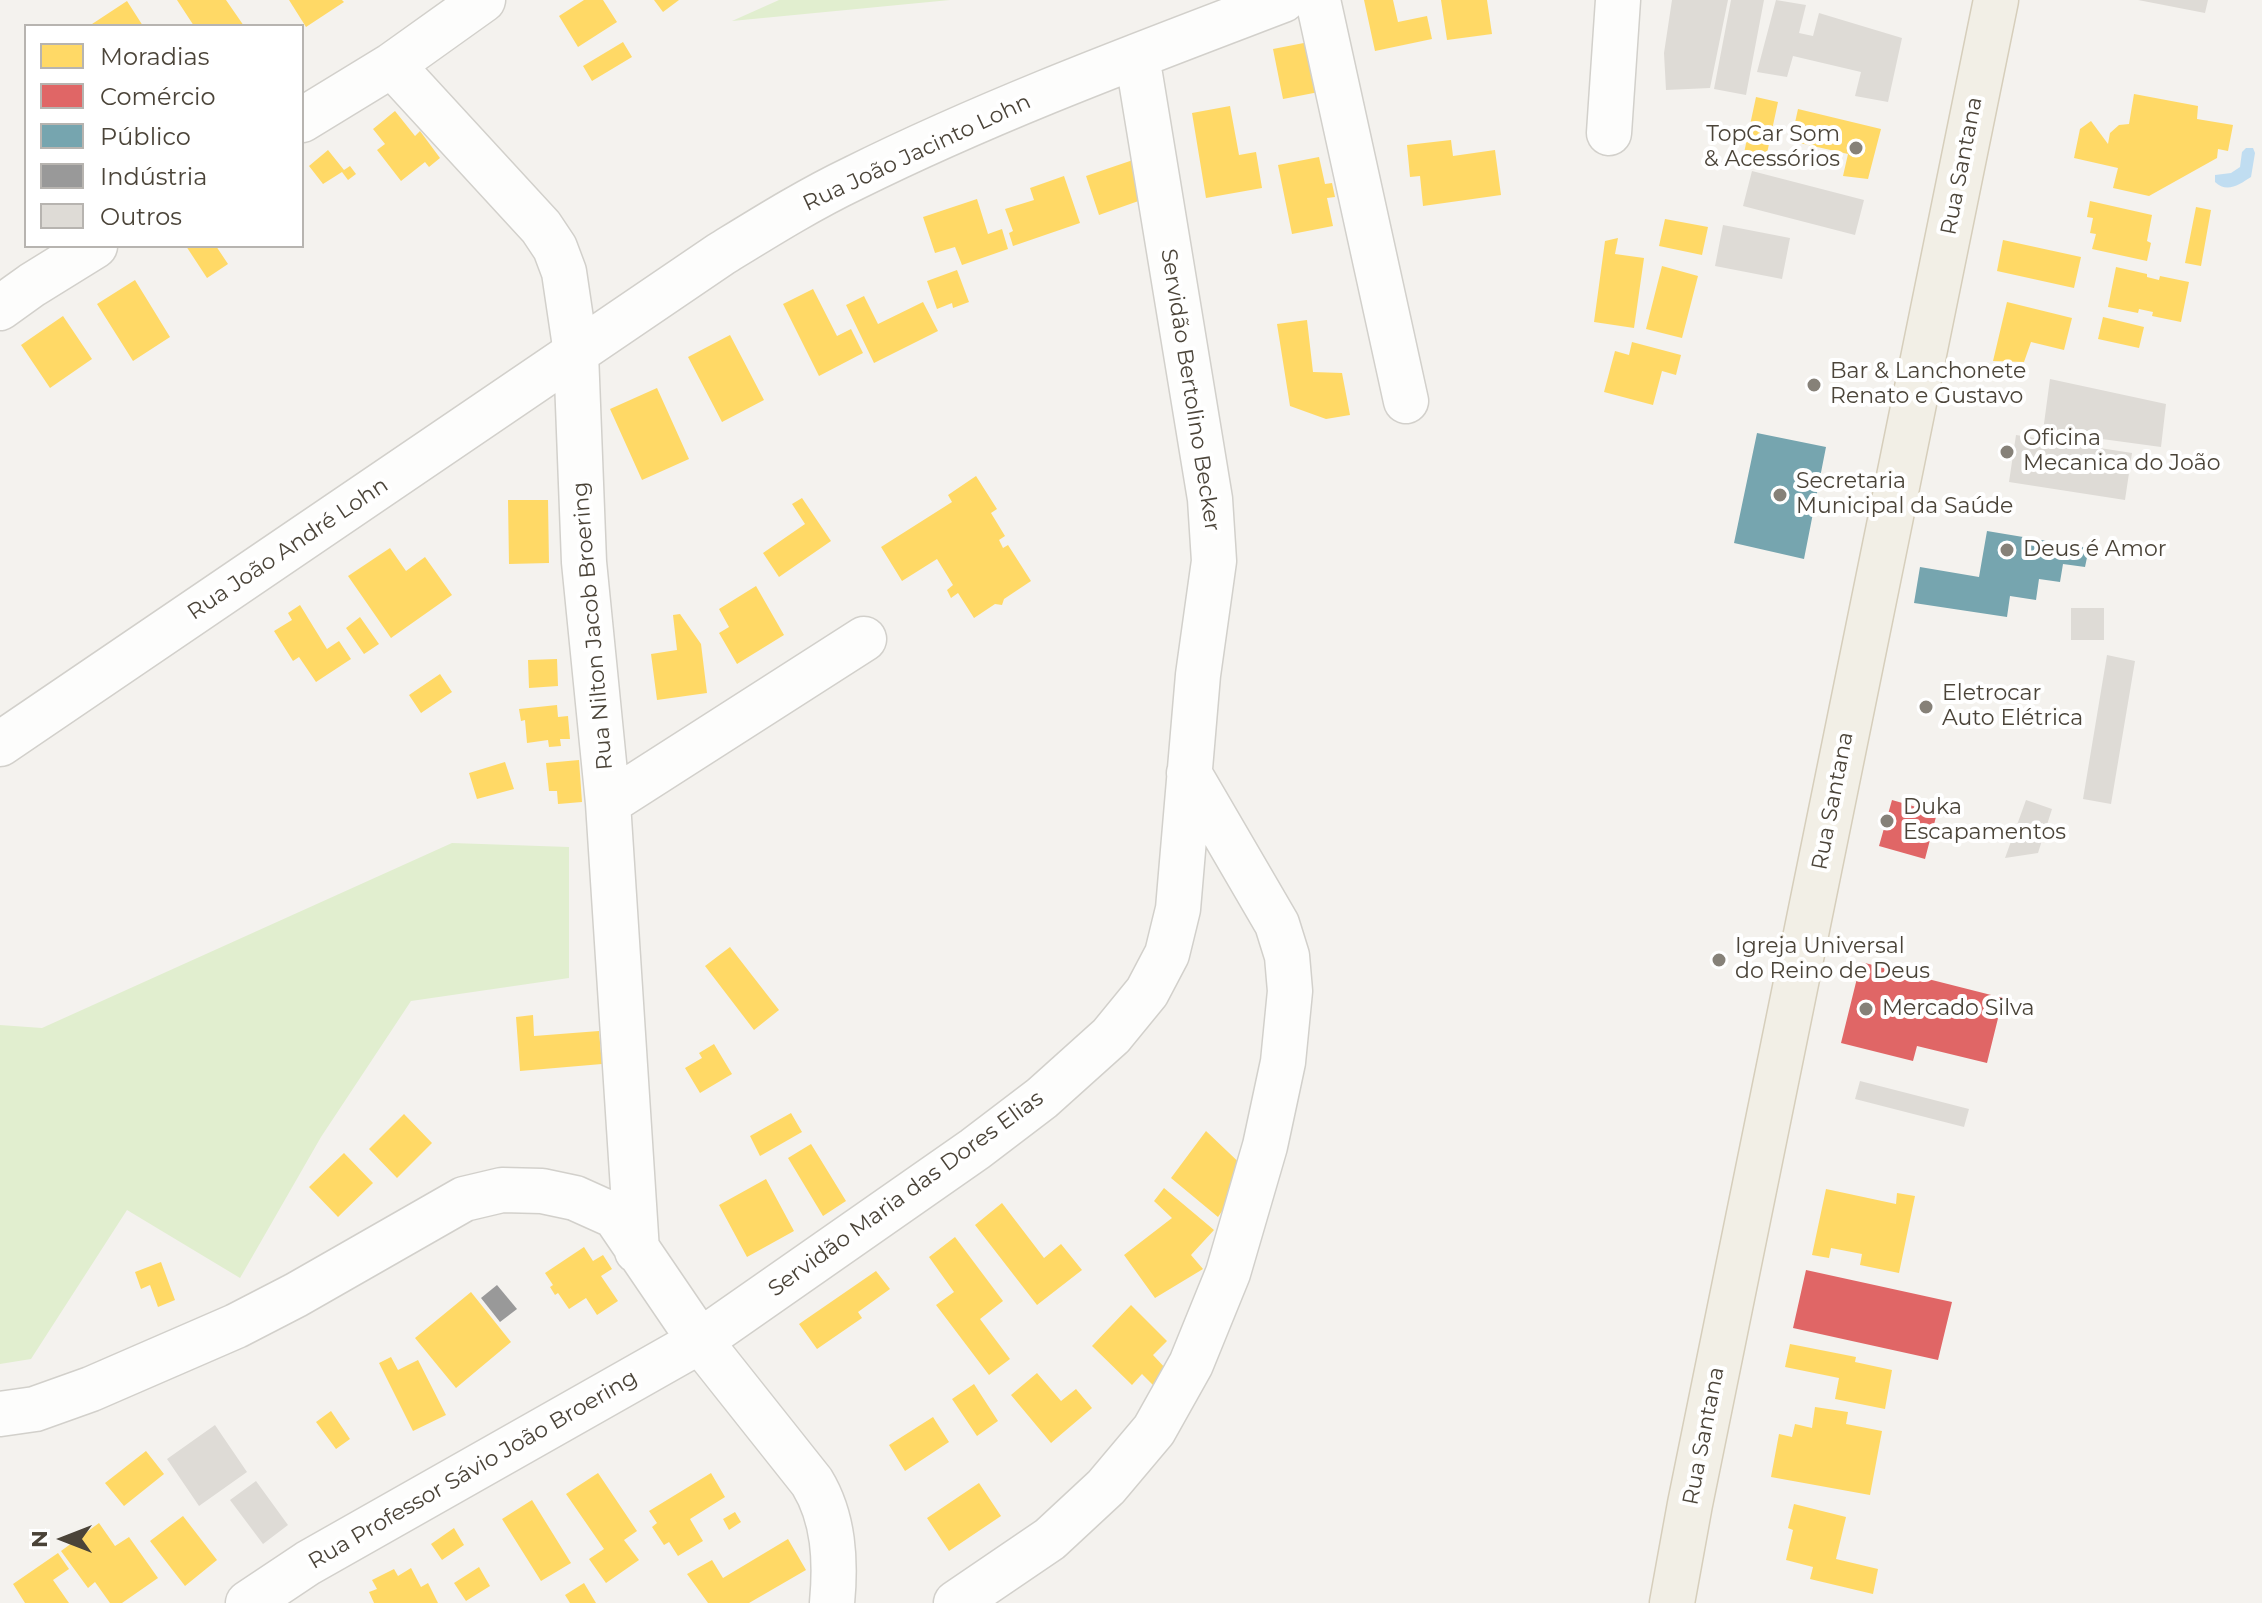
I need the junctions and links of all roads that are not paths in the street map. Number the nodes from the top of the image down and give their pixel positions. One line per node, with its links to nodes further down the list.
1 (483, 0): 7 (street)
2 (1283, 0): 6 (street, Rua João Jacinto Lohn)
3 (1318, 0): 13 (street)
4 (1618, 0): 9 (street)
5 (1996, 0): 24 (main road, Rua Santana)
6 (1137, 56): 12 (street, Rua João Jacinto Lohn); 16 (street, Servidão Bertolino Becker)
7 (392, 65): 8 (street); 12 (street, Rua Nilton Jacob Broering)
8 (304, 119)
9 (1609, 133)
10 (92, 248): 11 (street)
11 (0, 308)
12 (576, 353): 15 (street, Rua João André Lohn); 17 (street, Rua Nilton Jacob Broering)
13 (1406, 401)
14 (864, 639): 17 (street)
15 (0, 744)
16 (1189, 773): 19 (street, Servidão Maria das Dores Elias); 23 (street)
17 (608, 803): 18 (street, Rua Nilton Jacob Broering)
18 (637, 1251): 19 (street); 20 (street)
19 (700, 1341): 21 (street, Rua Professor Sávio João Broering); 22 (street)
20 (0, 1414)
21 (248, 1603)
22 (832, 1603)
23 (956, 1603)
24 (1672, 1603)

